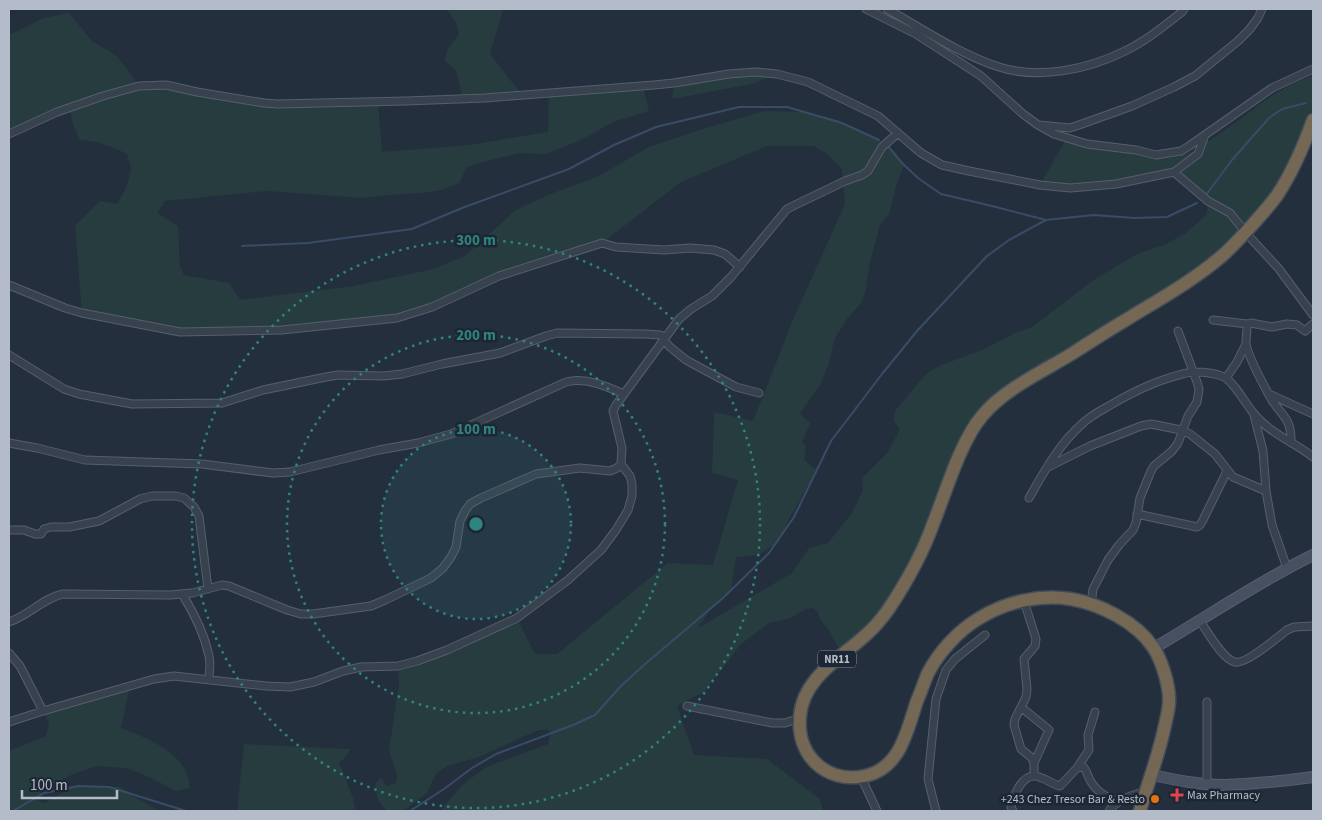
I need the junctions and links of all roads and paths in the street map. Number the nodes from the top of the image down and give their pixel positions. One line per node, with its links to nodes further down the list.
1 (866, 9): 7 (street)
2 (887, 9): 3 (street)
3 (1184, 9)
4 (1262, 9): 7 (street)
5 (1313, 69): 10 (street)
6 (1313, 120): 12 (highway, NR11)
7 (1038, 125): 10 (street)
8 (898, 133): 9 (street); 11 (street); 13 (street)
9 (9, 134)
10 (1205, 135): 11 (street)
11 (1174, 172): 12 (street)
12 (1246, 233): 15 (street); 59 (highway, NR11)
13 (740, 267): 14 (street); 20 (street)
14 (9, 284)
15 (1313, 315)
16 (1213, 320): 17 (street)
17 (1247, 324): 18 (street); 21 (street)
18 (1313, 324)
19 (1178, 331): 23 (street)
20 (664, 338): 22 (street); 25 (street); 26 (street)
21 (1246, 344): 24 (street); 27 (street)
22 (9, 355)
23 (1194, 372): 24 (street); 30 (street); 35 (street)
24 (1226, 378): 28 (street)
25 (760, 393)
26 (624, 394): 31 (street); 34 (street)
27 (1269, 394): 29 (street); 32 (street)
28 (1254, 414): 32 (street); 37 (street)
29 (1313, 414)
30 (1182, 430): 35 (street); 36 (street); 39 (street)
31 (9, 443)
32 (1291, 443): 33 (street)
33 (1313, 457)
34 (620, 464): 43 (street); 53 (street)
35 (1047, 468): 38 (street)
36 (1227, 471): 37 (street); 39 (street)
37 (1266, 491): 42 (street)
38 (1029, 498)
39 (1137, 514): 46 (street)
40 (9, 530): 43 (street)
41 (1313, 555): 42 (street)
42 (1287, 568): 47 (street)
43 (208, 589): 44 (street)
44 (182, 594): 48 (street); 53 (street)
45 (1024, 601): 46 (highway, NR11); 56 (street); 65 (highway, NR11)
46 (1091, 605): 51 (highway, NR11)
47 (1200, 621): 49 (street); 51 (street)
48 (9, 622)
49 (1313, 626)
50 (985, 635): 71 (street)
51 (1154, 648): 63 (highway, NR11)
52 (9, 653): 57 (street)
53 (210, 680): 57 (street)
54 (1207, 702): 67 (street)
55 (687, 706): 59 (street)
56 (1021, 707): 61 (street); 61 (street)
57 (43, 711): 60 (street)
58 (1095, 712): 62 (street)
59 (800, 718): 65 (highway, NR11)
60 (9, 722)
61 (1034, 763): 64 (street)
62 (1077, 768): 64 (street); 69 (street)
63 (1152, 775): 67 (street); 68 (highway, NR11)
64 (1034, 776): 72 (street)
65 (861, 777): 70 (street)
66 (1313, 777): 67 (street)
67 (1206, 784)
68 (1146, 791): 69 (street); 74 (highway, NR11)
69 (1118, 802): 73 (street)
70 (877, 811)
71 (936, 811)
72 (1012, 811)
73 (1109, 811)
74 (1140, 811)

